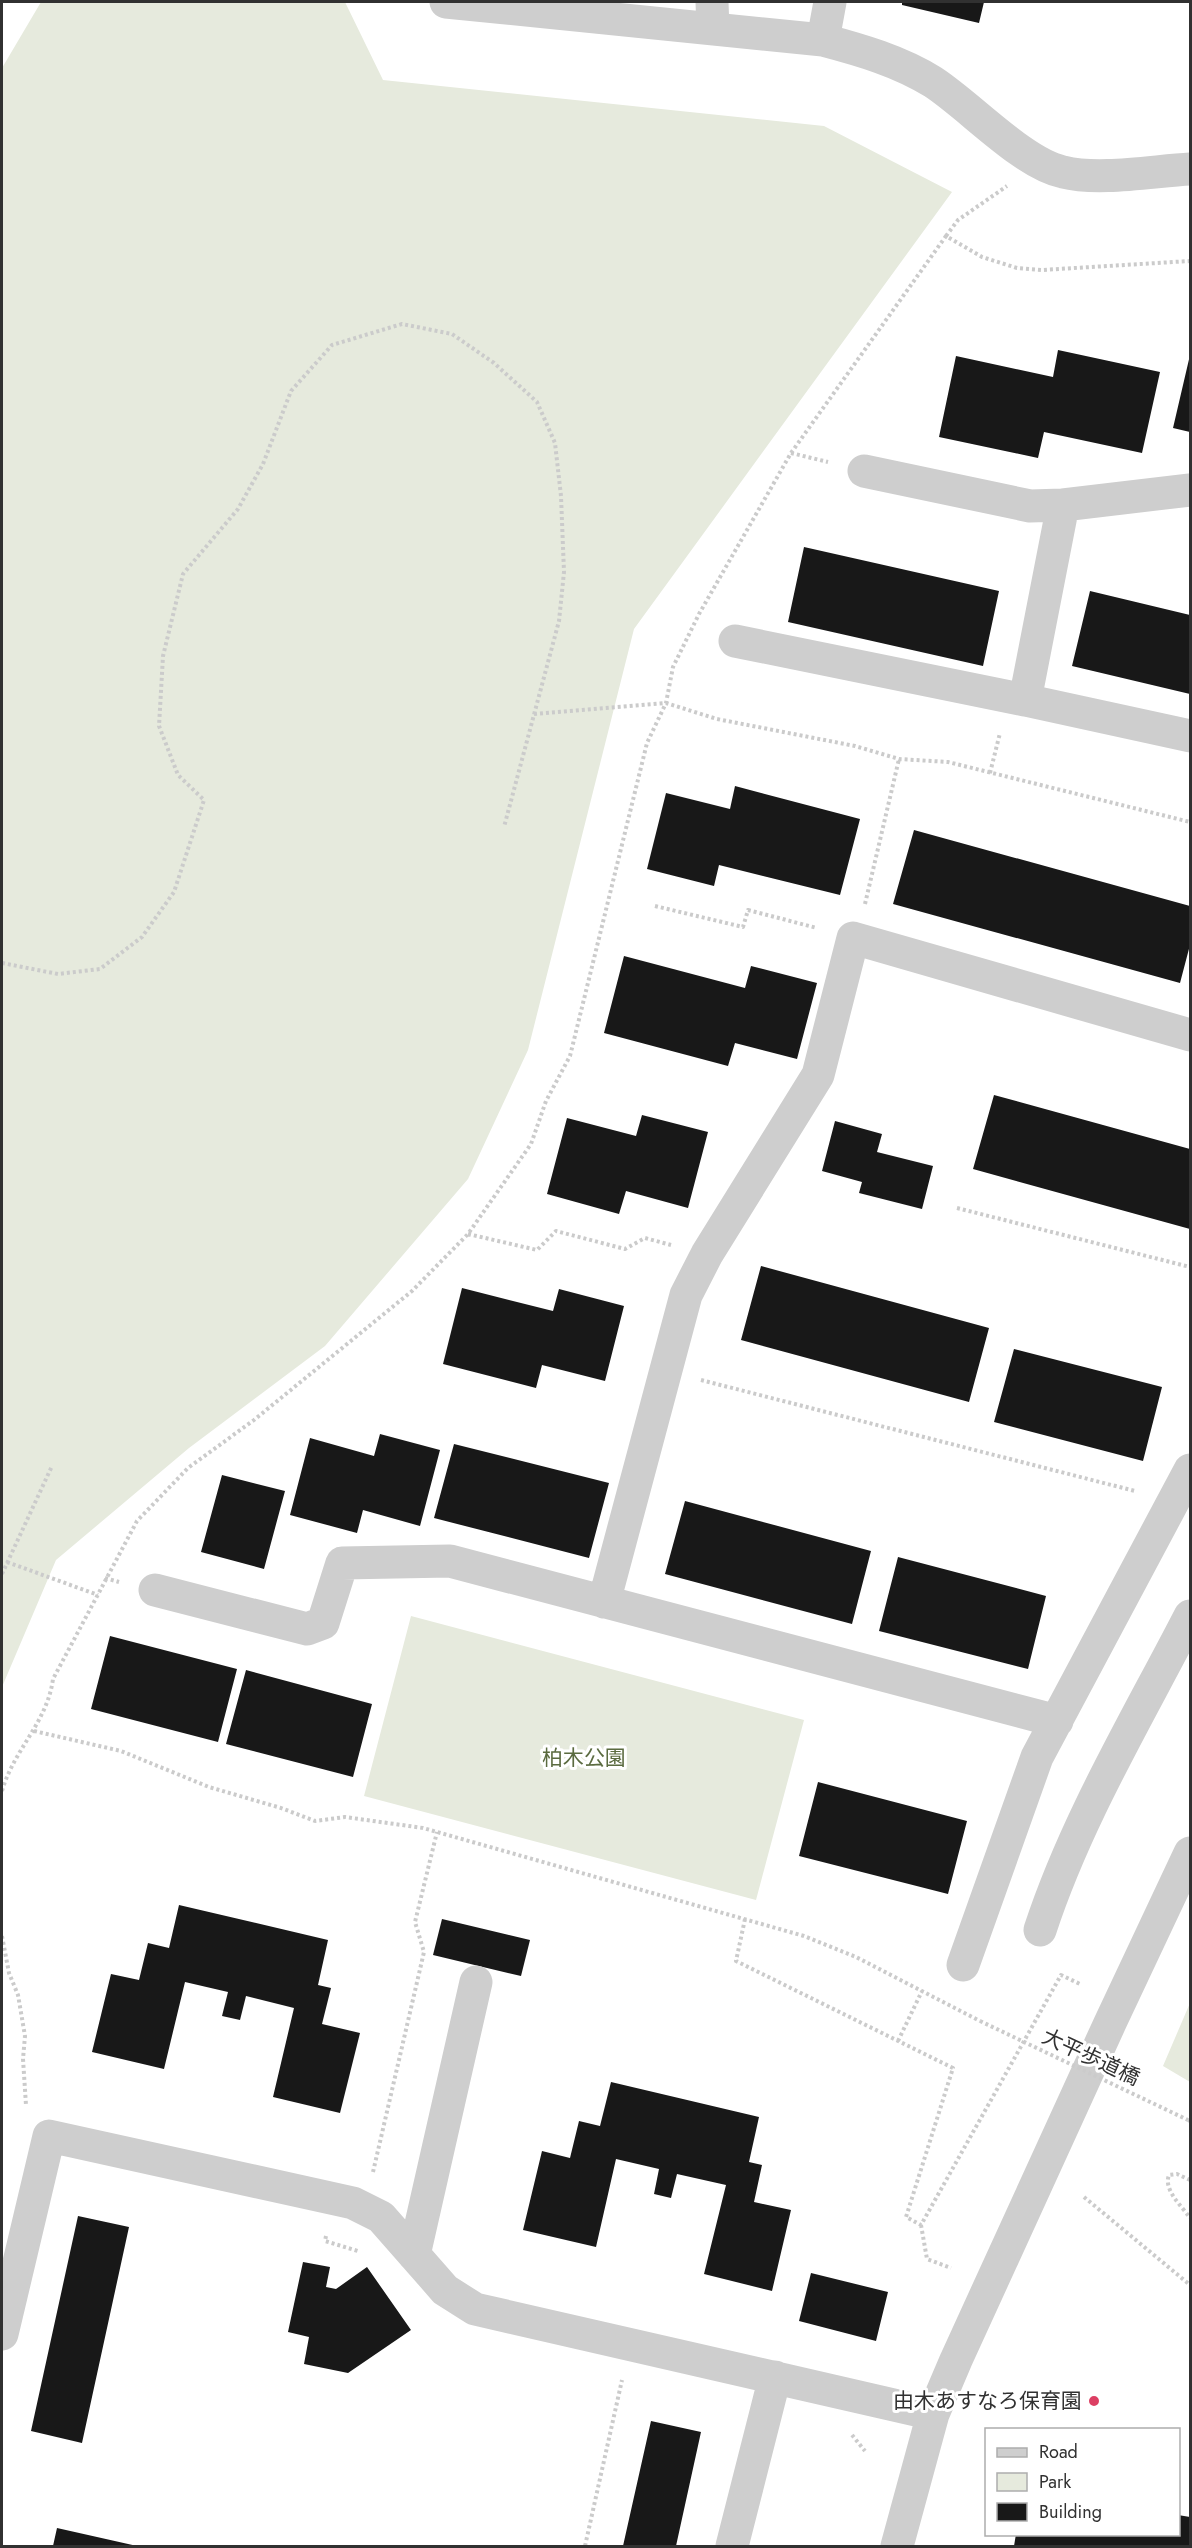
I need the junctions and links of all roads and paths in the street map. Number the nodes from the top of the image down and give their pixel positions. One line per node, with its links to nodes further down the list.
1 (459, 2): 3 (street)
2 (830, 2): 4 (street)
3 (712, 15): 4 (street)
4 (823, 40): 5 (street)
5 (1191, 169)
6 (1006, 187): 7 (path)
7 (945, 236): 8 (path); 14 (path)
8 (1191, 261)
9 (864, 471): 11 (street)
10 (1191, 490): 11 (street)
11 (1064, 505): 13 (street)
12 (735, 641): 13 (street)
13 (1025, 700): 16 (street)
14 (666, 704): 15 (path); 17 (path); 25 (path)
15 (534, 714): 19 (path); 22 (path)
16 (1191, 736)
17 (899, 759): 18 (path); 21 (path)
18 (1191, 822)
19 (504, 827)
20 (655, 906): 21 (path)
21 (853, 938): 23 (street); 26 (street)
22 (2, 963)
23 (1191, 1035)
24 (957, 1208): 27 (path)
25 (468, 1234): 26 (path); 35 (path)
26 (706, 1254): 28 (street)
27 (1191, 1268)
28 (664, 1371): 31 (path); 36 (street)
29 (52, 1466): 32 (path)
30 (1191, 1470): 31 (street)
31 (1174, 1501): 38 (street)
32 (7, 1562): 33 (path); 35 (path)
33 (2, 1574)
34 (155, 1590): 36 (street)
35 (98, 1595): 39 (path)
36 (604, 1602): 38 (street)
37 (1191, 1616): 44 (street)
38 (1057, 1721): 46 (street)
39 (34, 1731): 40 (path); 41 (path, 大平歩道橋)
40 (2, 1791)
41 (437, 1832): 43 (path, 大平歩道橋); 55 (path)
42 (1191, 1852): 64 (street)
43 (745, 1919): 49 (path, 大平歩道橋); 50 (path)
44 (1040, 1930)
45 (2, 1936): 51 (path)
46 (963, 1965)
47 (476, 1982): 55 (street)
48 (1080, 1984): 57 (path)
49 (921, 1991): 50 (path); 52 (path, 大平歩道橋, bridge)
50 (898, 2041): 57 (path)
51 (27, 2110)
52 (1190, 2120)
53 (1191, 2180): 56 (path)
54 (1084, 2197): 60 (path)
55 (423, 2213): 58 (street)
56 (1191, 2218)
57 (921, 2225): 59 (path)
58 (414, 2255): 61 (street); 62 (street)
59 (951, 2268)
60 (1191, 2285)
61 (2, 2334)
62 (629, 2343): 63 (street); 65 (path)
63 (774, 2377): 64 (street); 66 (street)
64 (933, 2414): 67 (street)
65 (585, 2547)
66 (732, 2547)
67 (897, 2547)

